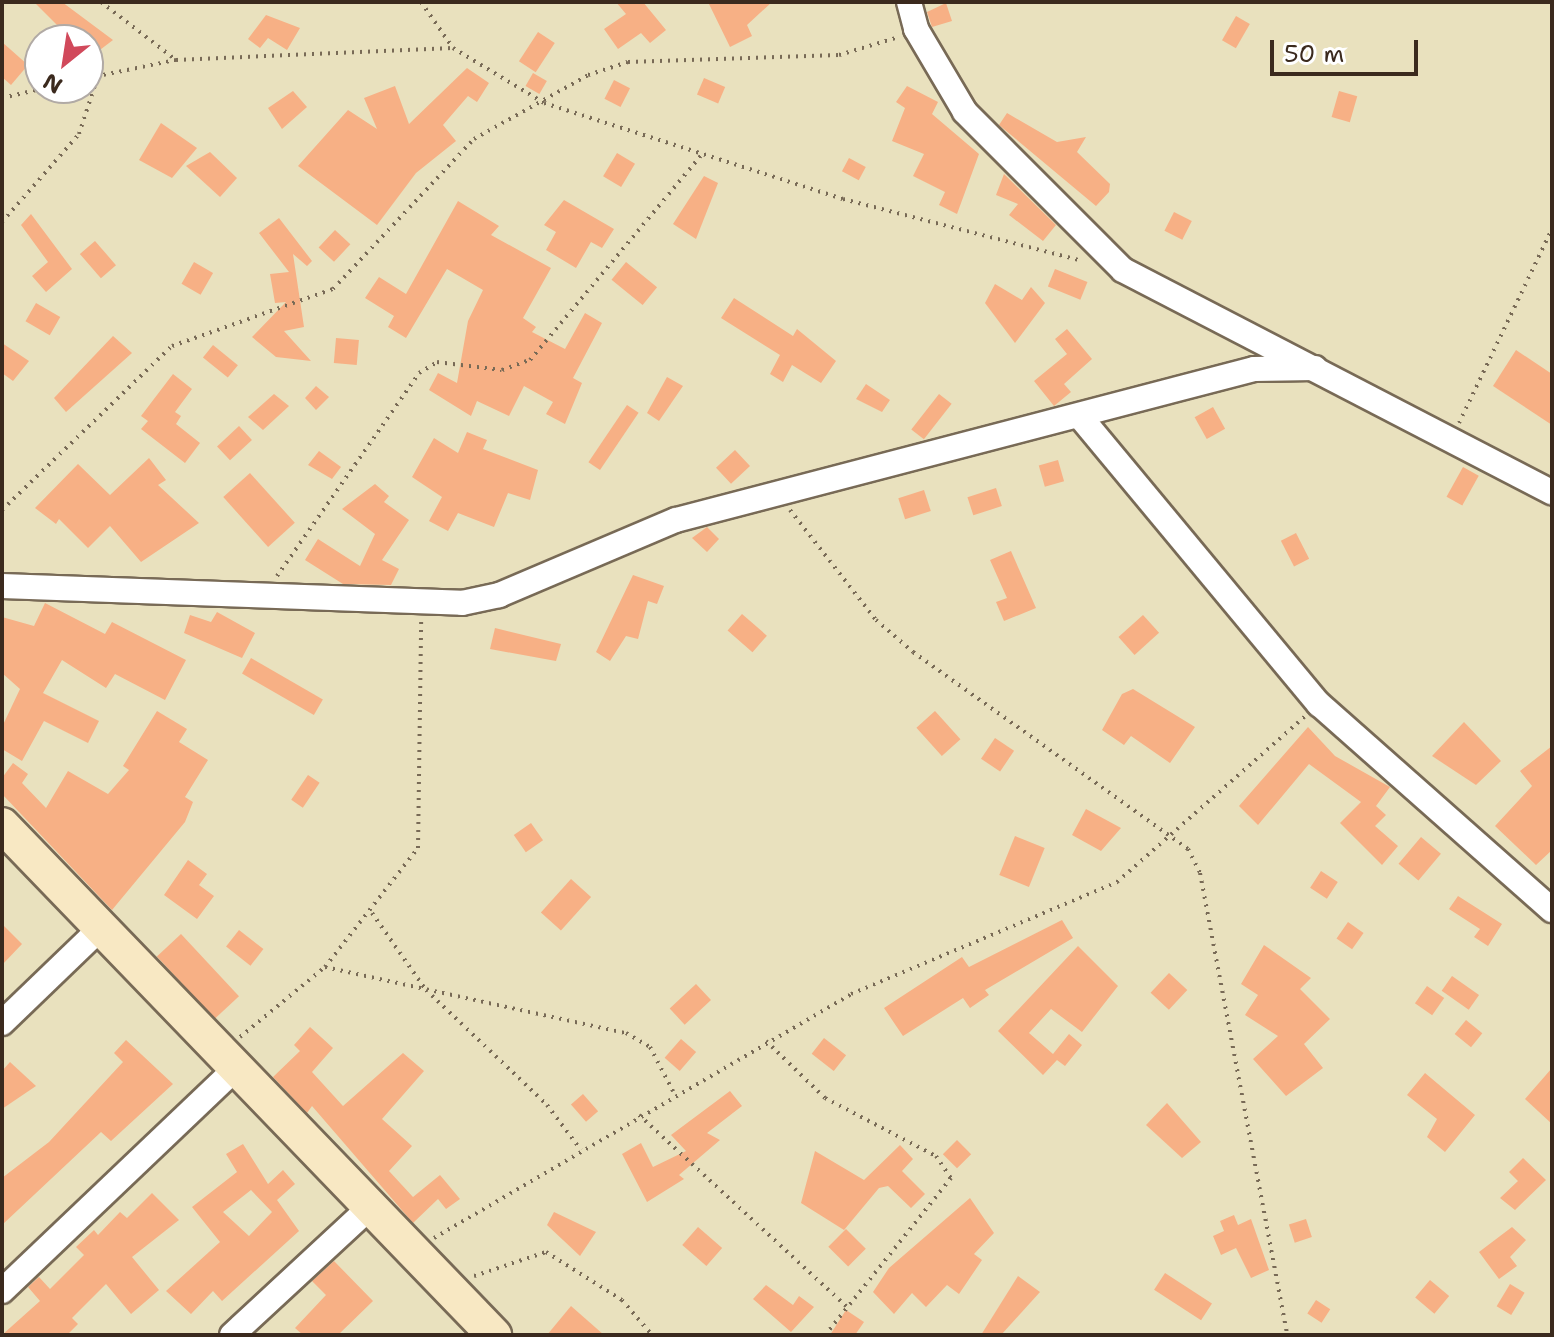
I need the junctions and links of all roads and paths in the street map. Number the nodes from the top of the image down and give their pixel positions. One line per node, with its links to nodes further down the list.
1 (101, 2): 6 (path)
2 (421, 2): 5 (path)
3 (909, 2): 4 (street)
4 (916, 29): 10 (path); 15 (street)
5 (453, 48): 6 (path); 10 (path)
6 (176, 60): 7 (path)
7 (104, 75)
8 (24, 93): 9 (path)
9 (2, 98)
10 (544, 103): 12 (path); 21 (path)
11 (89, 104): 13 (path)
12 (702, 154): 15 (path); 23 (path)
13 (2, 222)
14 (1552, 229): 18 (path)
15 (1123, 270): 16 (street)
16 (1315, 368): 17 (street); 18 (street)
17 (1082, 419): 20 (street); 25 (street)
18 (1453, 436): 19 (street)
19 (1552, 492)
20 (777, 494): 24 (street); 27 (path)
21 (2, 510)
22 (2, 586): 23 (street)
23 (264, 594): 24 (street)
24 (423, 606): 29 (path)
25 (1319, 704): 27 (path); 28 (street)
26 (2, 825): 30 (street)
27 (1170, 831): 34 (path); 48 (path)
28 (1552, 910)
29 (372, 913): 31 (path); 32 (path)
30 (104, 925): 33 (street); 35 (street)
31 (325, 967): 32 (path); 35 (path)
32 (426, 990): 36 (path); 38 (path)
33 (2, 1023)
34 (766, 1041): 36 (path); 43 (path)
35 (227, 1061): 39 (street); 42 (street)
36 (673, 1092): 37 (path)
37 (638, 1114): 38 (path); 43 (path)
38 (582, 1151): 40 (path)
39 (366, 1211): 40 (street); 44 (street)
40 (410, 1252): 41 (street)
41 (446, 1286): 45 (street); 46 (path)
42 (2, 1291)
43 (846, 1306): 47 (path)
44 (232, 1335)
45 (494, 1335)
46 (652, 1335)
47 (825, 1335)
48 (1287, 1335)

